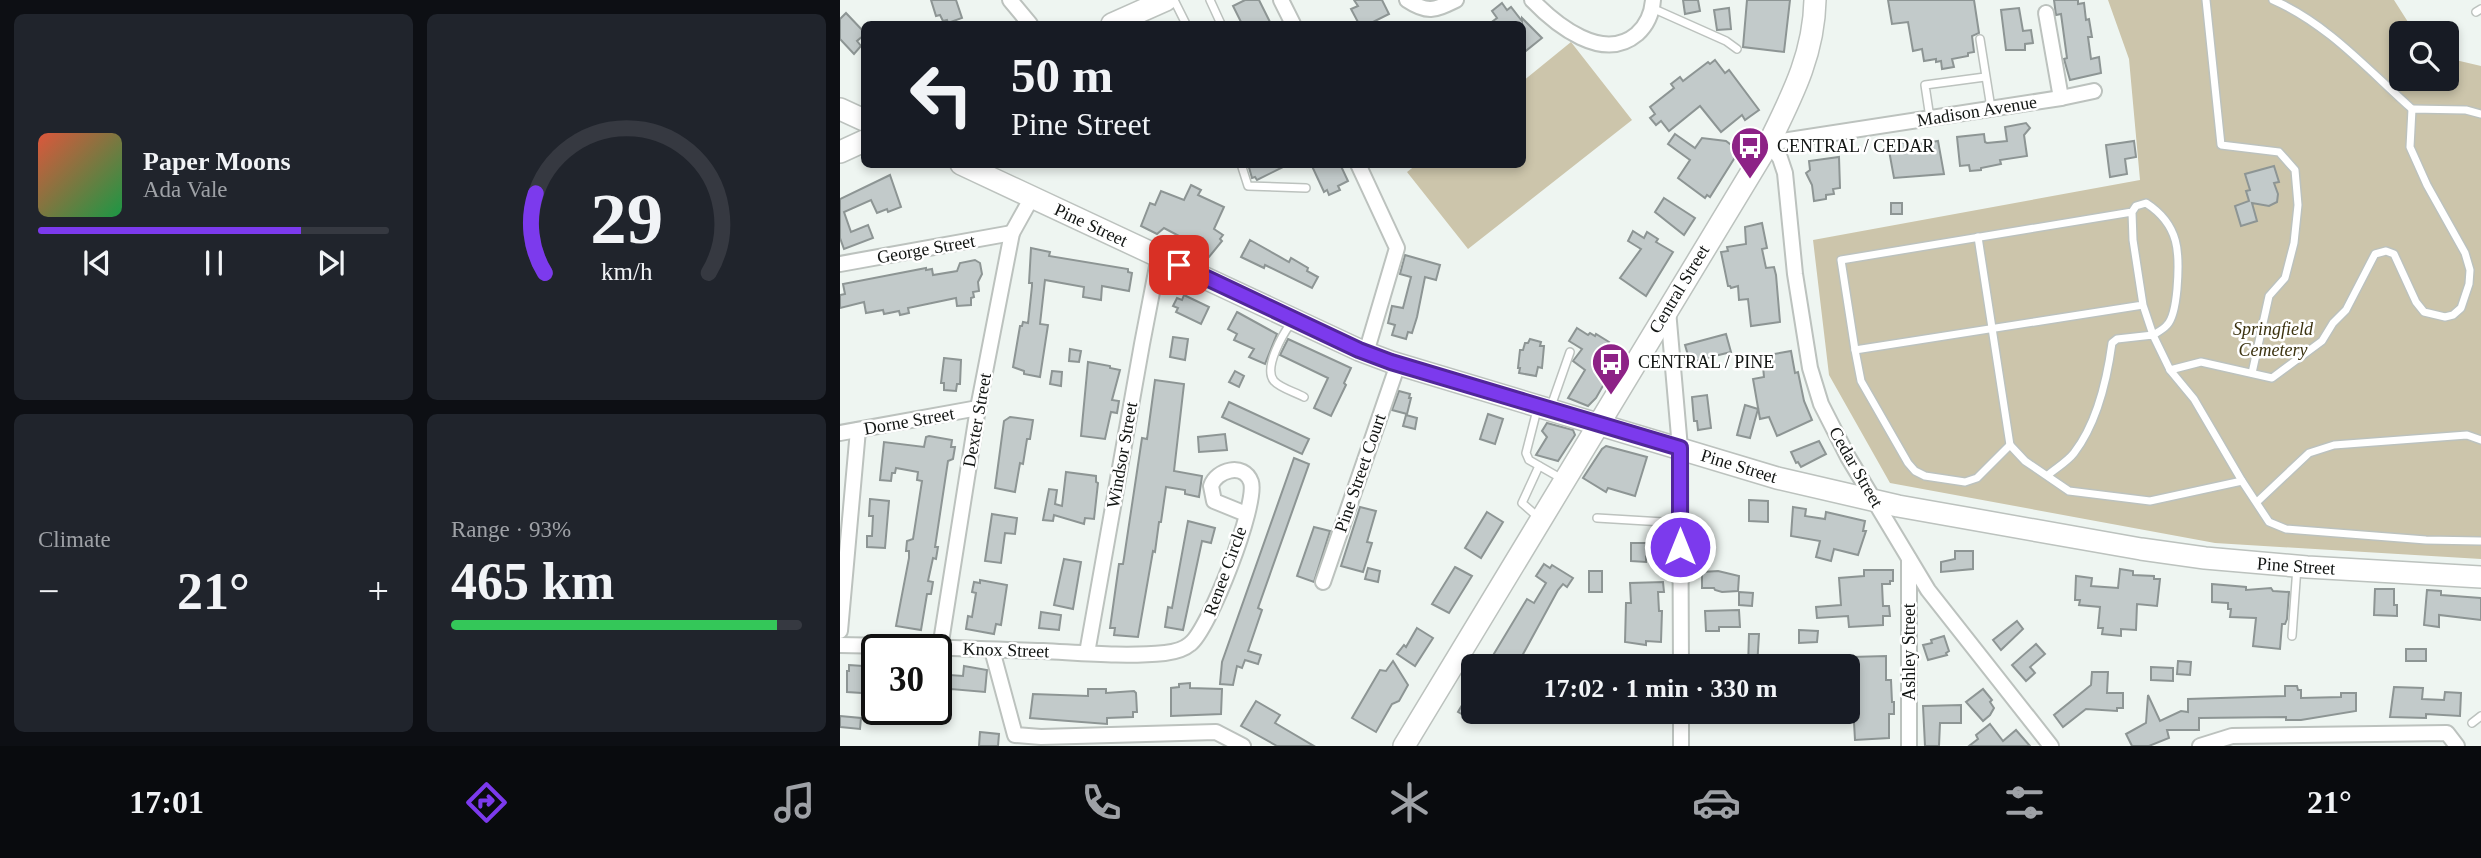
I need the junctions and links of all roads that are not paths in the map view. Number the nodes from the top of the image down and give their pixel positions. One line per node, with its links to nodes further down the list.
1 (1010, 0): 14 (street)
2 (1166, 0): 15 (main road)
3 (1174, 0): 16 (lane)
4 (1210, 0): 17 (lane)
5 (1282, 0): 18 (street)
6 (1407, 0): 7 (street)
7 (1456, 0)
8 (1815, 0): 31 (main road, Central Street)
9 (2206, 0): 53 (lane)
10 (2273, 0): 26 (lane)
11 (1539, 2): 12 (street)
12 (1652, 4): 20 (lane)
13 (2046, 13): 23 (street, Madison Avenue)
14 (1028, 21)
15 (1119, 21)
16 (1184, 21)
17 (1220, 21)
18 (1292, 21)
19 (1980, 39): 21 (lane)
20 (1737, 49)
21 (1985, 76): 25 (lane); 28 (lane)
22 (2094, 91): 23 (street, Madison Avenue)
23 (2061, 98): 25 (street, Madison Avenue)
24 (840, 109): 29 (main road)
25 (1991, 109): 28 (street, Madison Avenue)
26 (2412, 109): 27 (lane); 53 (lane)
27 (2481, 114)
28 (1930, 118): 31 (street, Madison Avenue)
29 (861, 119)
30 (861, 142): 32 (main road)
31 (1769, 143): 44 (main road, Central Street); 67 (street, Cedar Street)
32 (840, 152)
33 (1242, 168): 36 (lane)
34 (1360, 168): 50 (street)
35 (980, 169): 37 (main road, Pine Street)
36 (1306, 188)
37 (1032, 197): 39 (street, Dexter Street); 41 (main road, Pine Street)
38 (2132, 212): 40 (lane); 43 (lane); 47 (lane)
39 (1012, 233): 42 (street, George Street); 55 (street, Dexter Street)
40 (1978, 237): 46 (lane); 48 (lane)
41 (1159, 256): 45 (main road, Pine Street); 85 (street, Windsor Street)
42 (840, 264)
43 (2143, 305): 46 (lane); 47 (lane)
44 (1668, 309): 57 (main road, Central Street); 62 (street)
45 (1294, 319): 50 (main road, Pine Street); 54 (lane)
46 (1993, 328): 48 (lane); 61 (lane)
47 (2153, 335): 52 (lane); 64 (lane)
48 (1855, 350): 61 (lane)
49 (1570, 352): 56 (lane)
50 (1366, 353): 51 (main road, Pine Street)
51 (1398, 364): 56 (main road, Pine Street); 77 (street, Pine Street Court)
52 (2170, 370): 53 (lane); 66 (lane)
53 (2252, 373)
54 (1304, 397)
55 (978, 408): 58 (street, Dorne Street); 79 (street, Dexter Street)
56 (1544, 408): 57 (main road, Pine Street); 63 (lane)
57 (1599, 425): 62 (main road, Pine Street); 65 (main road, Central Street)
58 (858, 430): 59 (street, Dorne Street); 78 (street)
59 (840, 433)
60 (2481, 440): 68 (lane)
61 (2010, 445): 64 (lane)
62 (1680, 448): 67 (main road, Pine Street); 72 (street)
63 (1539, 466): 65 (lane); 71 (lane)
64 (2048, 475): 66 (lane)
65 (1565, 480): 71 (main road, Central Street)
66 (2242, 481): 68 (lane)
67 (1875, 501): 74 (street, Cedar Street); 75 (main road, Pine Street)
68 (2257, 502): 73 (lane)
69 (1246, 514): 85 (street, Renee Circle)
70 (1597, 518): 72 (lane)
71 (1541, 519): 93 (main road, Central Street)
72 (1680, 523): 86 (street)
73 (2481, 541)
74 (1909, 559): 95 (street, Ashley Street); 96 (street, Cedar Street)
75 (2297, 567): 76 (main road, Pine Street); 80 (lane)
76 (2481, 577)
77 (1323, 582)
78 (840, 631)
79 (942, 634)
80 (2292, 636)
81 (840, 645): 82 (street, Knox Street)
82 (861, 646)
83 (952, 648): 84 (street, Knox Street)
84 (992, 650): 85 (street, Knox Street); 91 (street)
85 (1087, 653)
86 (1681, 654)
87 (2481, 716): 88 (lane)
88 (2472, 723)
89 (1681, 724): 94 (street)
90 (1149, 740): 91 (street); 92 (street)
91 (1014, 741)
92 (1243, 746)
93 (1404, 746)
94 (1681, 746)
95 (1909, 746)
96 (2051, 746)
97 (2200, 746): 98 (street)
98 (2457, 746)

